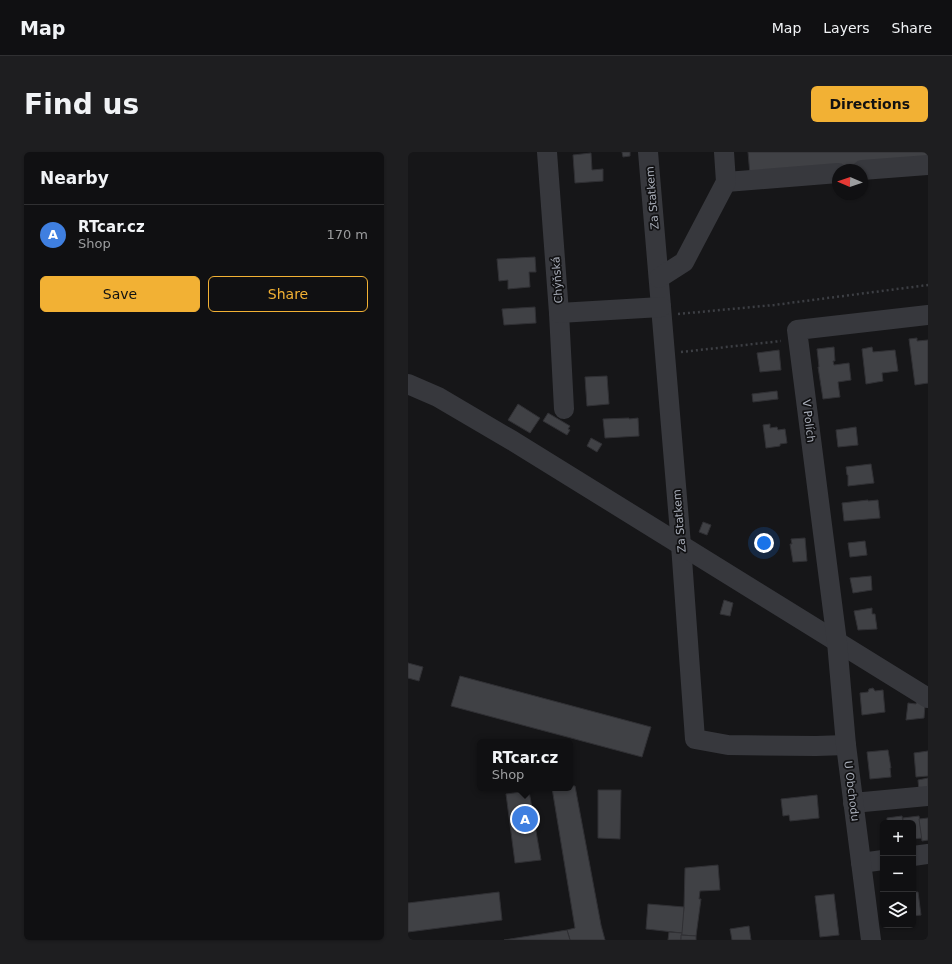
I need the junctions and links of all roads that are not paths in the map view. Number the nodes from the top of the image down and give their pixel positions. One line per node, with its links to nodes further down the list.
1 (547, 152): 10 (street, Chýňská)
2 (648, 152): 8 (street, Za Statkem)
3 (724, 152): 7 (street)
4 (928, 165): 5 (street)
5 (868, 170)
6 (832, 173): 7 (street)
7 (726, 182): 8 (street)
8 (659, 278): 9 (street, Za Statkem)
9 (662, 311): 10 (street); 14 (street, Za Statkem)
10 (559, 313): 13 (street, Chýňská)
11 (928, 315): 15 (street, V Polích)
12 (408, 384): 14 (street)
13 (564, 409)
14 (681, 545): 15 (street); 17 (street, Za Statkem)
15 (837, 642): 16 (street); 17 (street, U Obchodu)
16 (928, 698)
17 (846, 745): 19 (street, U Obchodu)
18 (928, 796): 19 (street)
19 (853, 803): 23 (street, U Obchodu)
20 (928, 854): 21 (street)
21 (916, 856)
22 (880, 860): 23 (street)
23 (861, 863): 24 (street, U Obchodu)
24 (871, 940)

